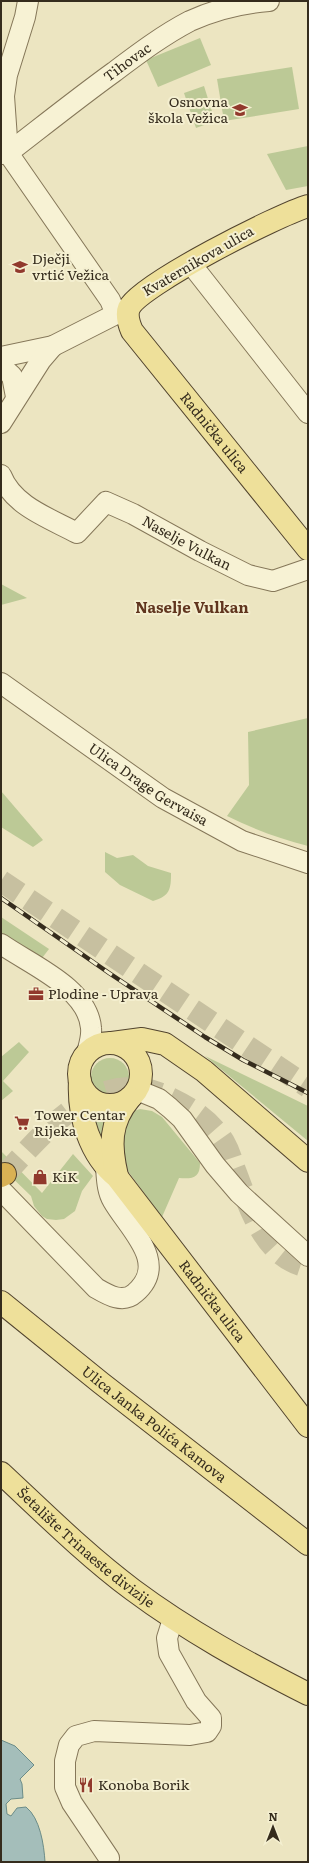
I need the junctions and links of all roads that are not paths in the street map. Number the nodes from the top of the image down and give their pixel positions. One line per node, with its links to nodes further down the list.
1 (28, 1): 3 (street, Radnička ulica)
2 (269, 1): 3 (street, Tihovac)
3 (4, 153): 6 (street, Radnička ulica)
4 (308, 206): 5 (main road, Kvaternikova ulica)
5 (191, 264): 6 (main road, Kvaternikova ulica); 10 (street)
6 (122, 314): 7 (street); 13 (main road, Radnička ulica)
7 (53, 346): 8 (street); 9 (street)
8 (2, 360): 9 (street)
9 (19, 393): 11 (street)
10 (308, 412)
11 (1, 423)
12 (1, 475): 14 (street, Naselje Vulkan)
13 (308, 549)
14 (308, 568)
15 (1, 683): 16 (street, Ulica Drage Gervaisa)
16 (308, 863)
17 (1, 944): 20 (street)
18 (112, 1043): 19 (main road); 20 (main road); 22 (main road)
19 (176, 1050): 22 (main road, Radnička ulica); 23 (main road)
20 (87, 1053): 21 (main road, Radnička ulica)
21 (80, 1081): 22 (main road); 24 (main road, Radnička ulica)
22 (136, 1088): 24 (main road, Radnička ulica); 26 (street)
23 (308, 1161)
24 (111, 1173): 25 (street); 28 (main road, Radnička ulica)
25 (2, 1180)
26 (308, 1256)
27 (1, 1302): 30 (main road, Ulica Janka Polića Kamova)
28 (308, 1426)
29 (1, 1473): 31 (main road, Šetalište Trinaeste divizije)
30 (308, 1544)
31 (173, 1619): 32 (main road, Šetalište Trinaeste divizije); 33 (street)
32 (308, 1694)
33 (109, 1858)

